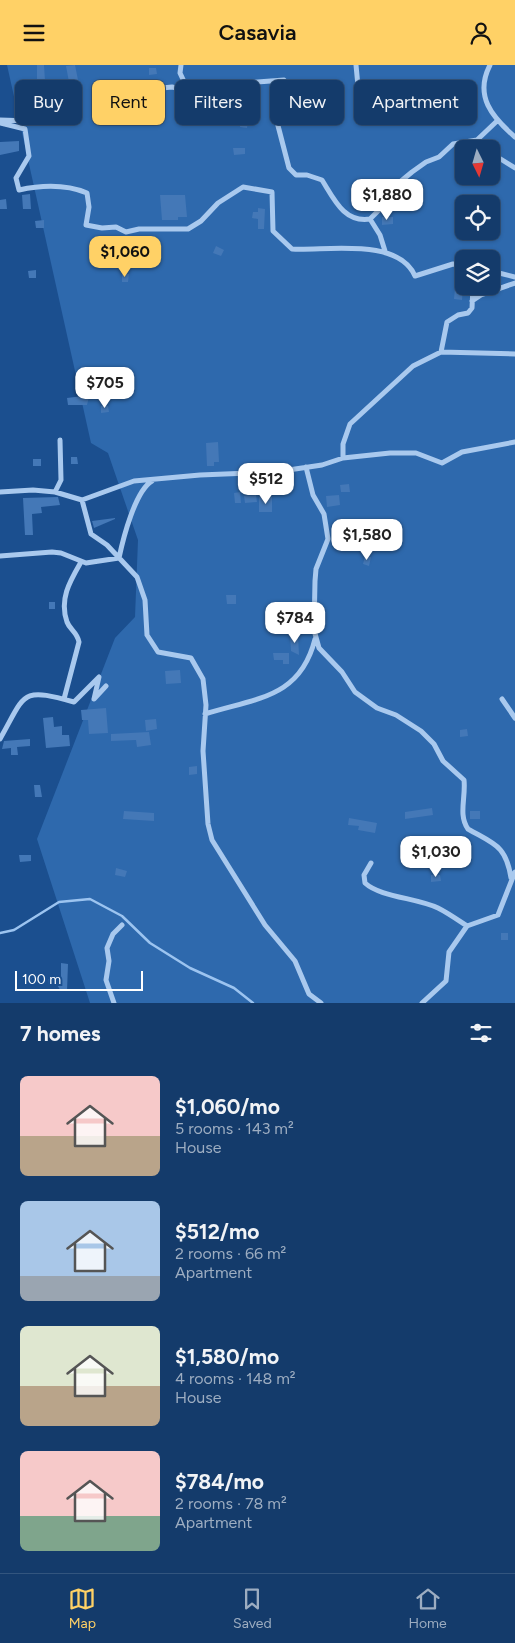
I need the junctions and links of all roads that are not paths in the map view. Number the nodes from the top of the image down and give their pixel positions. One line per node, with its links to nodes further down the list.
1 (182, 65): 4 (street)
2 (356, 65): 5 (street)
3 (490, 65): 7 (street)
4 (183, 80)
5 (357, 80)
6 (165, 88): 15 (street)
7 (497, 121): 10 (street); 11 (street)
8 (0, 122): 9 (street); 16 (street)
9 (15, 122)
10 (515, 137)
11 (477, 140)
12 (455, 144): 15 (street)
13 (500, 159): 14 (street)
14 (515, 168)
15 (370, 219): 16 (street)
16 (385, 251): 17 (street)
17 (455, 264)
18 (500, 273): 19 (street)
19 (515, 277)
20 (515, 283): 22 (street)
21 (472, 295): 22 (street)
22 (472, 301): 23 (street)
23 (441, 352): 24 (street); 27 (street)
24 (515, 354)
25 (60, 440): 30 (street)
26 (515, 442): 27 (street)
27 (343, 458): 28 (street)
28 (306, 467): 29 (street); 36 (street)
29 (153, 480): 32 (street); 34 (street)
30 (55, 492): 31 (street); 32 (street)
31 (0, 493)
32 (82, 500): 34 (street)
33 (0, 556): 35 (street)
34 (120, 558): 35 (street); 40 (street)
35 (81, 562): 38 (street)
36 (316, 637): 40 (street); 45 (street)
37 (106, 686): 38 (street)
38 (64, 699): 42 (street)
39 (502, 699): 41 (street)
40 (205, 713): 50 (street)
41 (515, 718)
42 (0, 739)
43 (371, 863): 47 (street)
44 (515, 872): 45 (street)
45 (511, 878): 47 (street)
46 (122, 925): 49 (street)
47 (467, 926): 48 (street)
48 (427, 999): 51 (street); 52 (street)
49 (114, 1003)
50 (321, 1003)
51 (422, 1003)
52 (433, 1003)

